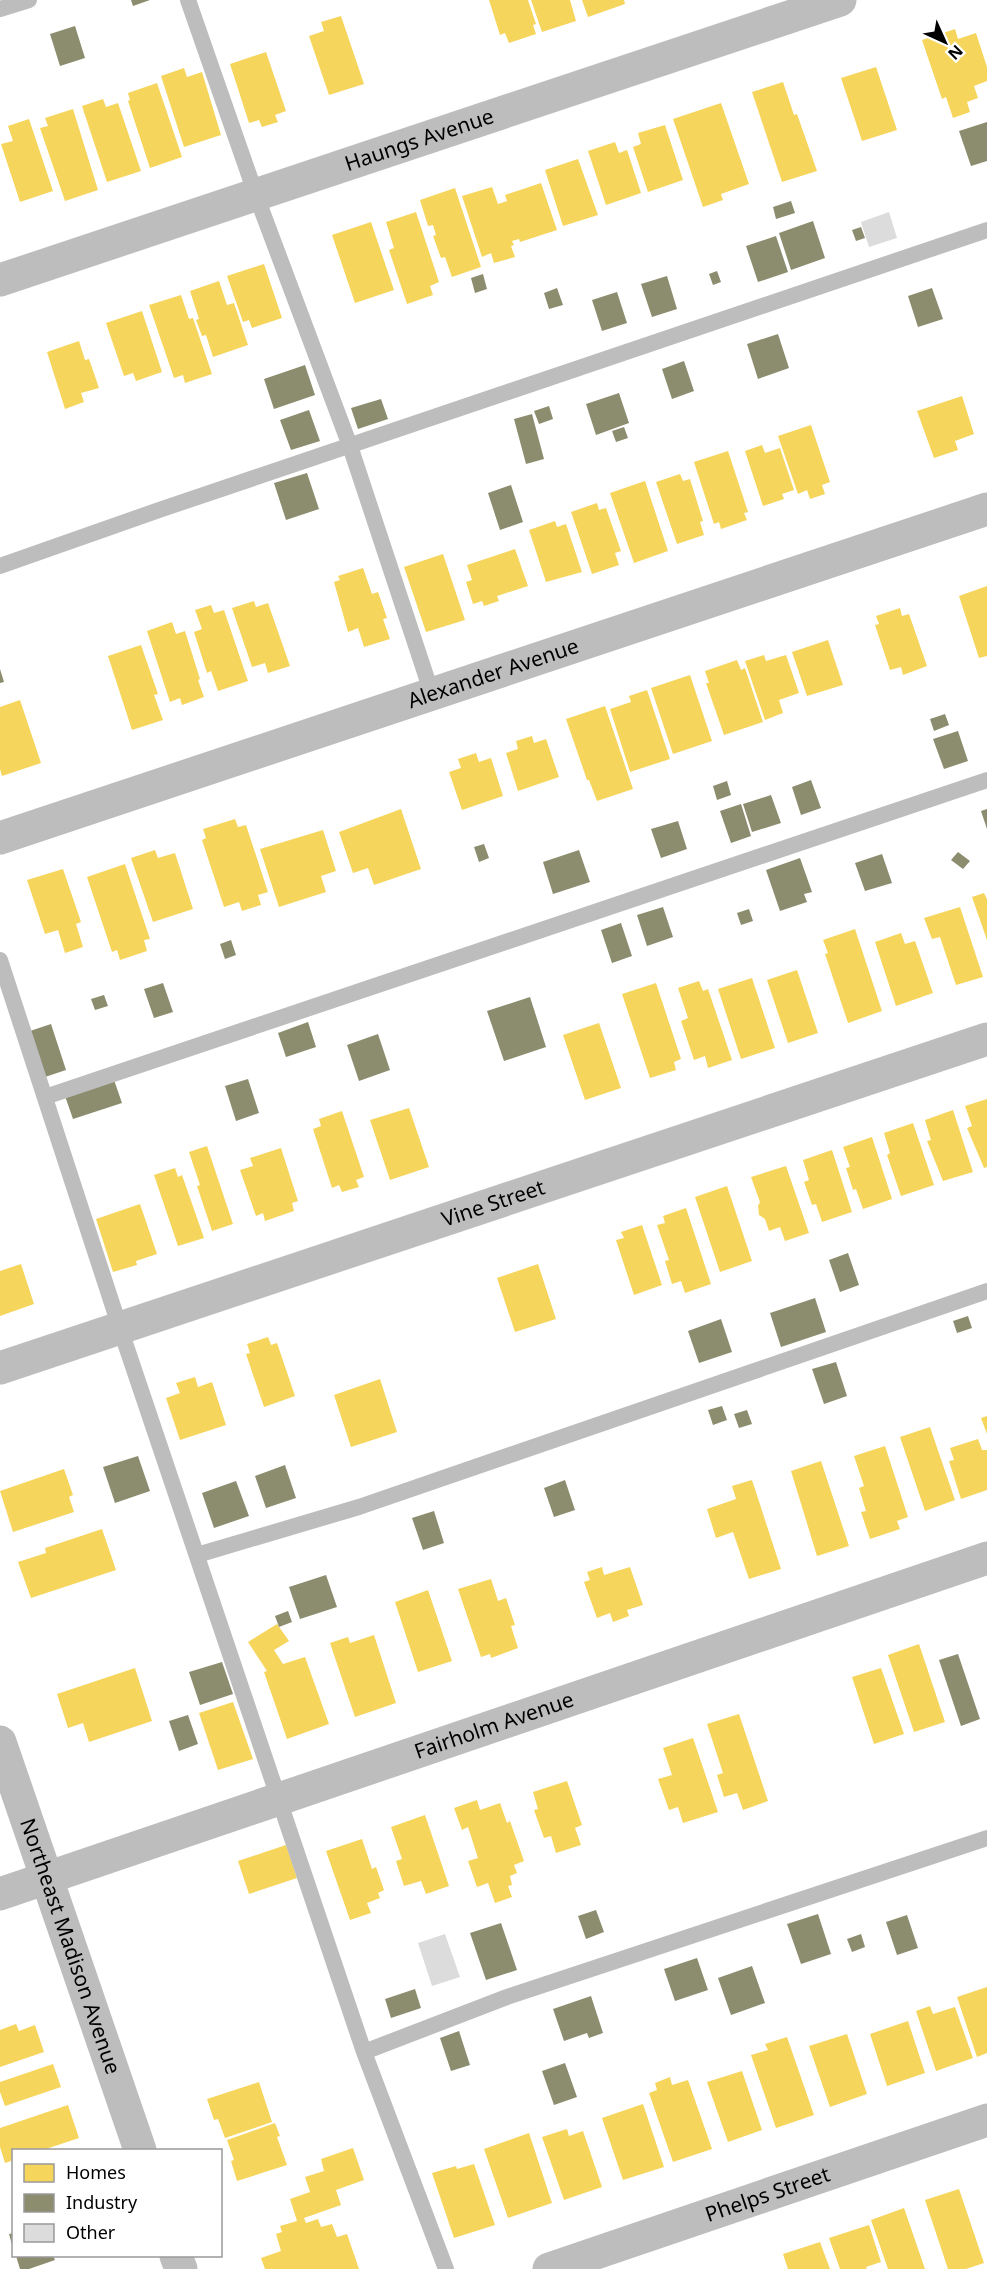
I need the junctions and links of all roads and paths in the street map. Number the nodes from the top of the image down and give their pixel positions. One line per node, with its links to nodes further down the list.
1 (29, 0): 4 (lane)
2 (188, 0): 5 (lane)
3 (840, 0): 5 (street, Haungs Avenue)
4 (0, 9)
5 (256, 195): 7 (street, Haungs Avenue); 8 (lane)
6 (987, 230): 8 (lane)
7 (0, 280)
8 (350, 446): 10 (lane); 11 (lane)
9 (987, 509): 11 (street, Alexander Avenue)
10 (0, 567)
11 (432, 694): 13 (street, Alexander Avenue)
12 (987, 780): 16 (lane)
13 (0, 838)
14 (0, 960): 16 (lane)
15 (987, 1039): 18 (street, Vine Street)
16 (45, 1097): 18 (lane)
17 (987, 1291): 20 (lane)
18 (120, 1328): 19 (street, Vine Street); 20 (lane)
19 (0, 1368)
20 (197, 1555): 23 (lane)
21 (987, 1558): 23 (street, Fairholm Avenue)
22 (0, 1742): 25 (street, Northeast Madison Avenue)
23 (280, 1799): 25 (street, Fairholm Avenue); 27 (lane)
24 (987, 1838): 27 (lane)
25 (46, 1878): 26 (street, Fairholm Avenue); 29 (street, Northeast Madison Avenue)
26 (0, 1894)
27 (364, 2052): 30 (lane)
28 (987, 2120): 31 (street, Phelps Street)
29 (139, 2149)
30 (446, 2269)
31 (549, 2269)

